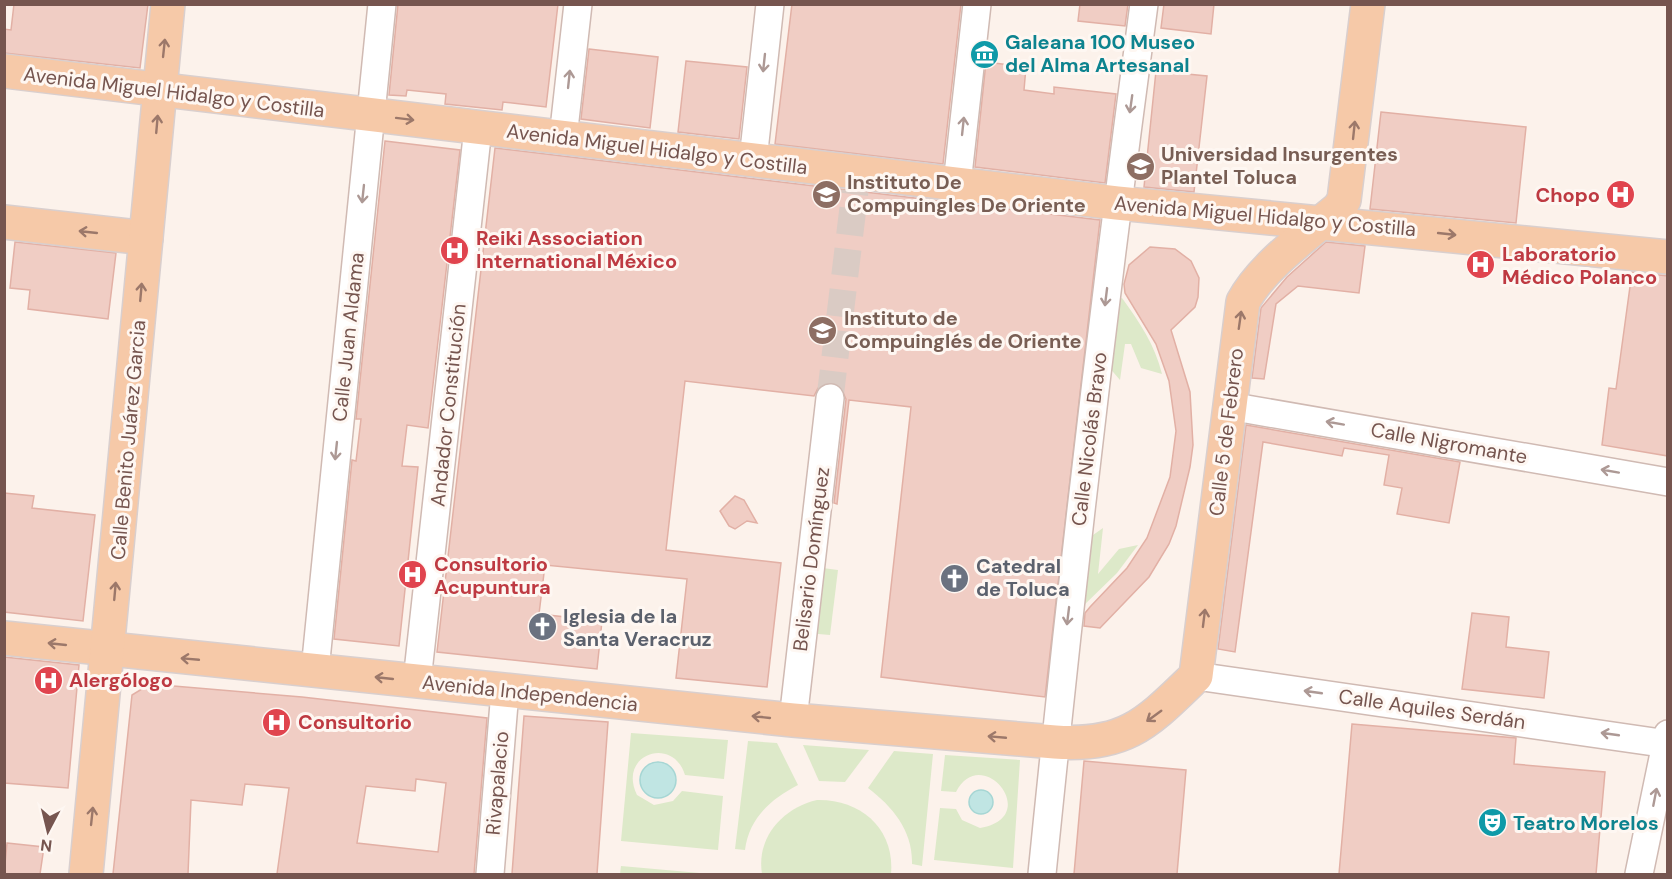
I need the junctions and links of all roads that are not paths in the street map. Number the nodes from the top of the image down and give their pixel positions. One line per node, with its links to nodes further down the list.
1 (168, 4): 9 (main road, Calle Benito Juárez Garcia, one-way to 1)
2 (382, 4): 10 (street, Calle Juan Aldama)
3 (578, 4): 12 (street, one-way to 3)
4 (770, 4): 13 (street, one-way to 13)
5 (977, 4): 14 (street, one-way to 5)
6 (1144, 4): 15 (street, Calle Nicolás Bravo, one-way to 15)
7 (1368, 4): 16 (main road, Calle 5 de Febrero, one-way to 7)
8 (4, 71): 9 (main road, Avenida Miguel Hidalgo y Costilla)
9 (160, 91): 10 (main road, Avenida Miguel Hidalgo y Costilla); 18 (main road, Calle Benito Juárez Garcia, one-way to 9)
10 (371, 115): 11 (main road, Avenida Miguel Hidalgo y Costilla, one-way to 11); 25 (street, Calle Juan Aldama, one-way to 25)
11 (478, 128): 12 (main road, Avenida Miguel Hidalgo y Costilla); 27 (street, Andador Constitución)
12 (563, 138): 13 (main road, Avenida Miguel Hidalgo y Costilla)
13 (753, 160): 14 (main road, Avenida Miguel Hidalgo y Costilla)
14 (957, 184): 15 (main road, Avenida Miguel Hidalgo y Costilla)
15 (1117, 202): 16 (main road, Avenida Miguel Hidalgo y Costilla); 31 (street, Calle Nicolás Bravo, one-way to 31)
16 (1324, 221): 19 (main road, Avenida Miguel Hidalgo y Costilla, one-way to 19); 21 (main road, Calle 5 de Febrero, one-way to 16)
17 (4, 222): 18 (main road, one-way to 17)
18 (146, 238): 24 (main road, Calle Benito Juárez Garcia, one-way to 18)
19 (1668, 257)
20 (830, 398): 29 (street, Belisario Domínguez)
21 (1229, 406): 22 (street, Calle Nigromante, one-way to 21); 26 (main road, Calle 5 de Febrero, one-way to 21)
22 (1668, 482)
23 (4, 638): 24 (main road, Avenida Independencia, one-way to 23)
24 (110, 649): 25 (main road, Avenida Independencia, one-way to 24); 32 (main road, Calle Benito Juárez Garcia, one-way to 24)
25 (315, 670): 27 (main road, Avenida Independencia, one-way to 25)
26 (1196, 676): 30 (street, Calle Aquiles Serdán, one-way to 26); 31 (main road, Avenida Independencia, one-way to 31)
27 (417, 681): 28 (main road, Avenida Independencia)
28 (505, 691): 29 (main road, Avenida Independencia, one-way to 28); 33 (street, Rivapalacio)
29 (793, 720): 31 (main road, Avenida Independencia, one-way to 29)
30 (1667, 740): 35 (street, one-way to 30)
31 (1055, 742): 34 (street, Calle Nicolás Bravo)
32 (86, 874)
33 (490, 874)
34 (1042, 874)
35 (1639, 874)

